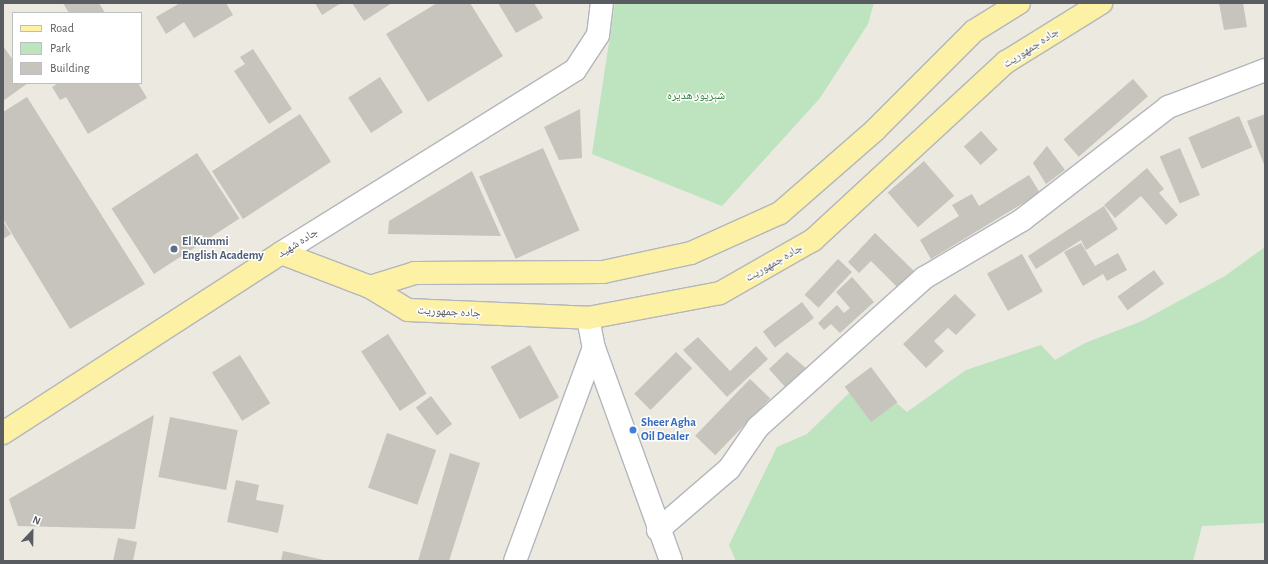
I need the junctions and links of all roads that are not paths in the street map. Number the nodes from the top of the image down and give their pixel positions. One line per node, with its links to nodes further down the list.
1 (602, 3): 5 (street, جاده شهید)
2 (1019, 3): 6 (main road)
3 (1101, 3): 7 (main road, جاده جمهوریت)
4 (1265, 70): 10 (street)
5 (281, 253): 6 (main road, جاده جمهوریت); 9 (main road, جاده شهید)
6 (370, 287): 7 (main road, جاده جمهوریت)
7 (588, 318): 8 (street)
8 (594, 348): 10 (street); 11 (street)
9 (3, 433)
10 (658, 530): 12 (street)
11 (515, 561)
12 (671, 561)

